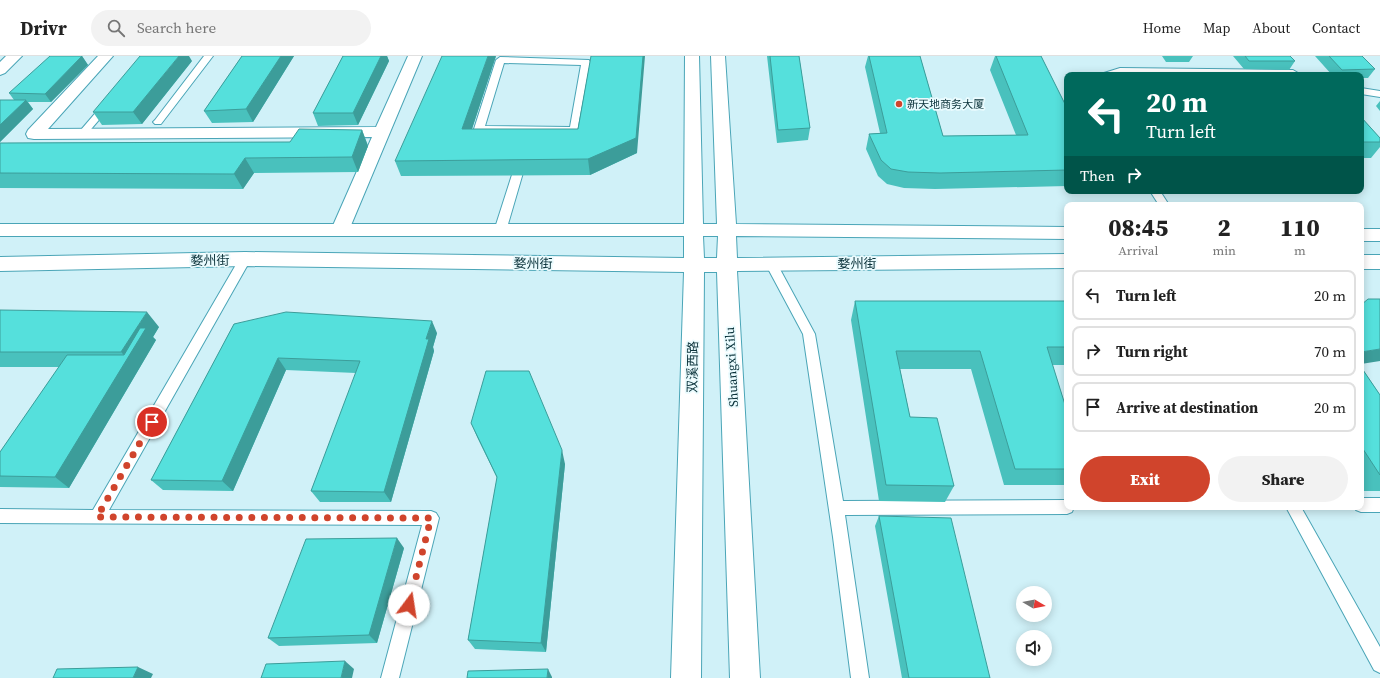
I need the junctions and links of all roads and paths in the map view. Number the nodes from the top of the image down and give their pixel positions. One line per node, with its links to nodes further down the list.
1 (15, 56): 7 (main road)
2 (106, 56): 15 (main road)
3 (209, 56): 13 (lane)
4 (415, 56): 14 (main road)
5 (692, 56): 22 (main road, 双溪西路)
6 (718, 56): 21 (main road, Shuangxi Xilu)
7 (0, 70)
8 (1117, 72): 9 (lane)
9 (1206, 72)
10 (1364, 91): 11 (lane)
11 (1380, 94)
12 (113, 98): 15 (lane)
13 (158, 122)
14 (383, 132): 15 (main road); 19 (main road)
15 (83, 133)
16 (530, 134): 16 (lane)
17 (524, 152): 20 (lane)
18 (0, 230): 19 (main road)
19 (340, 230): 20 (main road)
20 (500, 230): 22 (main road)
21 (727, 230): 22 (main road); 23 (main road); 33 (main road, Shuangxi Xilu)
22 (693, 231): 32 (main road, 双溪西路)
23 (1064, 233)
24 (1364, 235): 25 (main road)
25 (1380, 235)
26 (245, 259): 30 (main road, 婺州街); 32 (main road, 婺州街); 40 (lane)
27 (1064, 261): 31 (main road, 婺州街)
28 (1364, 262): 29 (main road)
29 (1380, 262)
30 (0, 264)
31 (770, 264): 33 (main road, 婺州街); 37 (lane)
32 (694, 265): 33 (main road, 婺州街); 43 (main road, 双溪西路)
33 (727, 265): 44 (main road, Shuangxi Xilu)
34 (1364, 505): 35 (lane)
35 (1380, 505)
36 (1064, 507): 37 (lane)
37 (836, 508): 45 (lane)
38 (1294, 510): 41 (lane)
39 (0, 516): 40 (lane)
40 (97, 517): 42 (lane)
41 (1380, 664)
42 (390, 678)
43 (686, 678)
44 (745, 678)
45 (860, 678)

